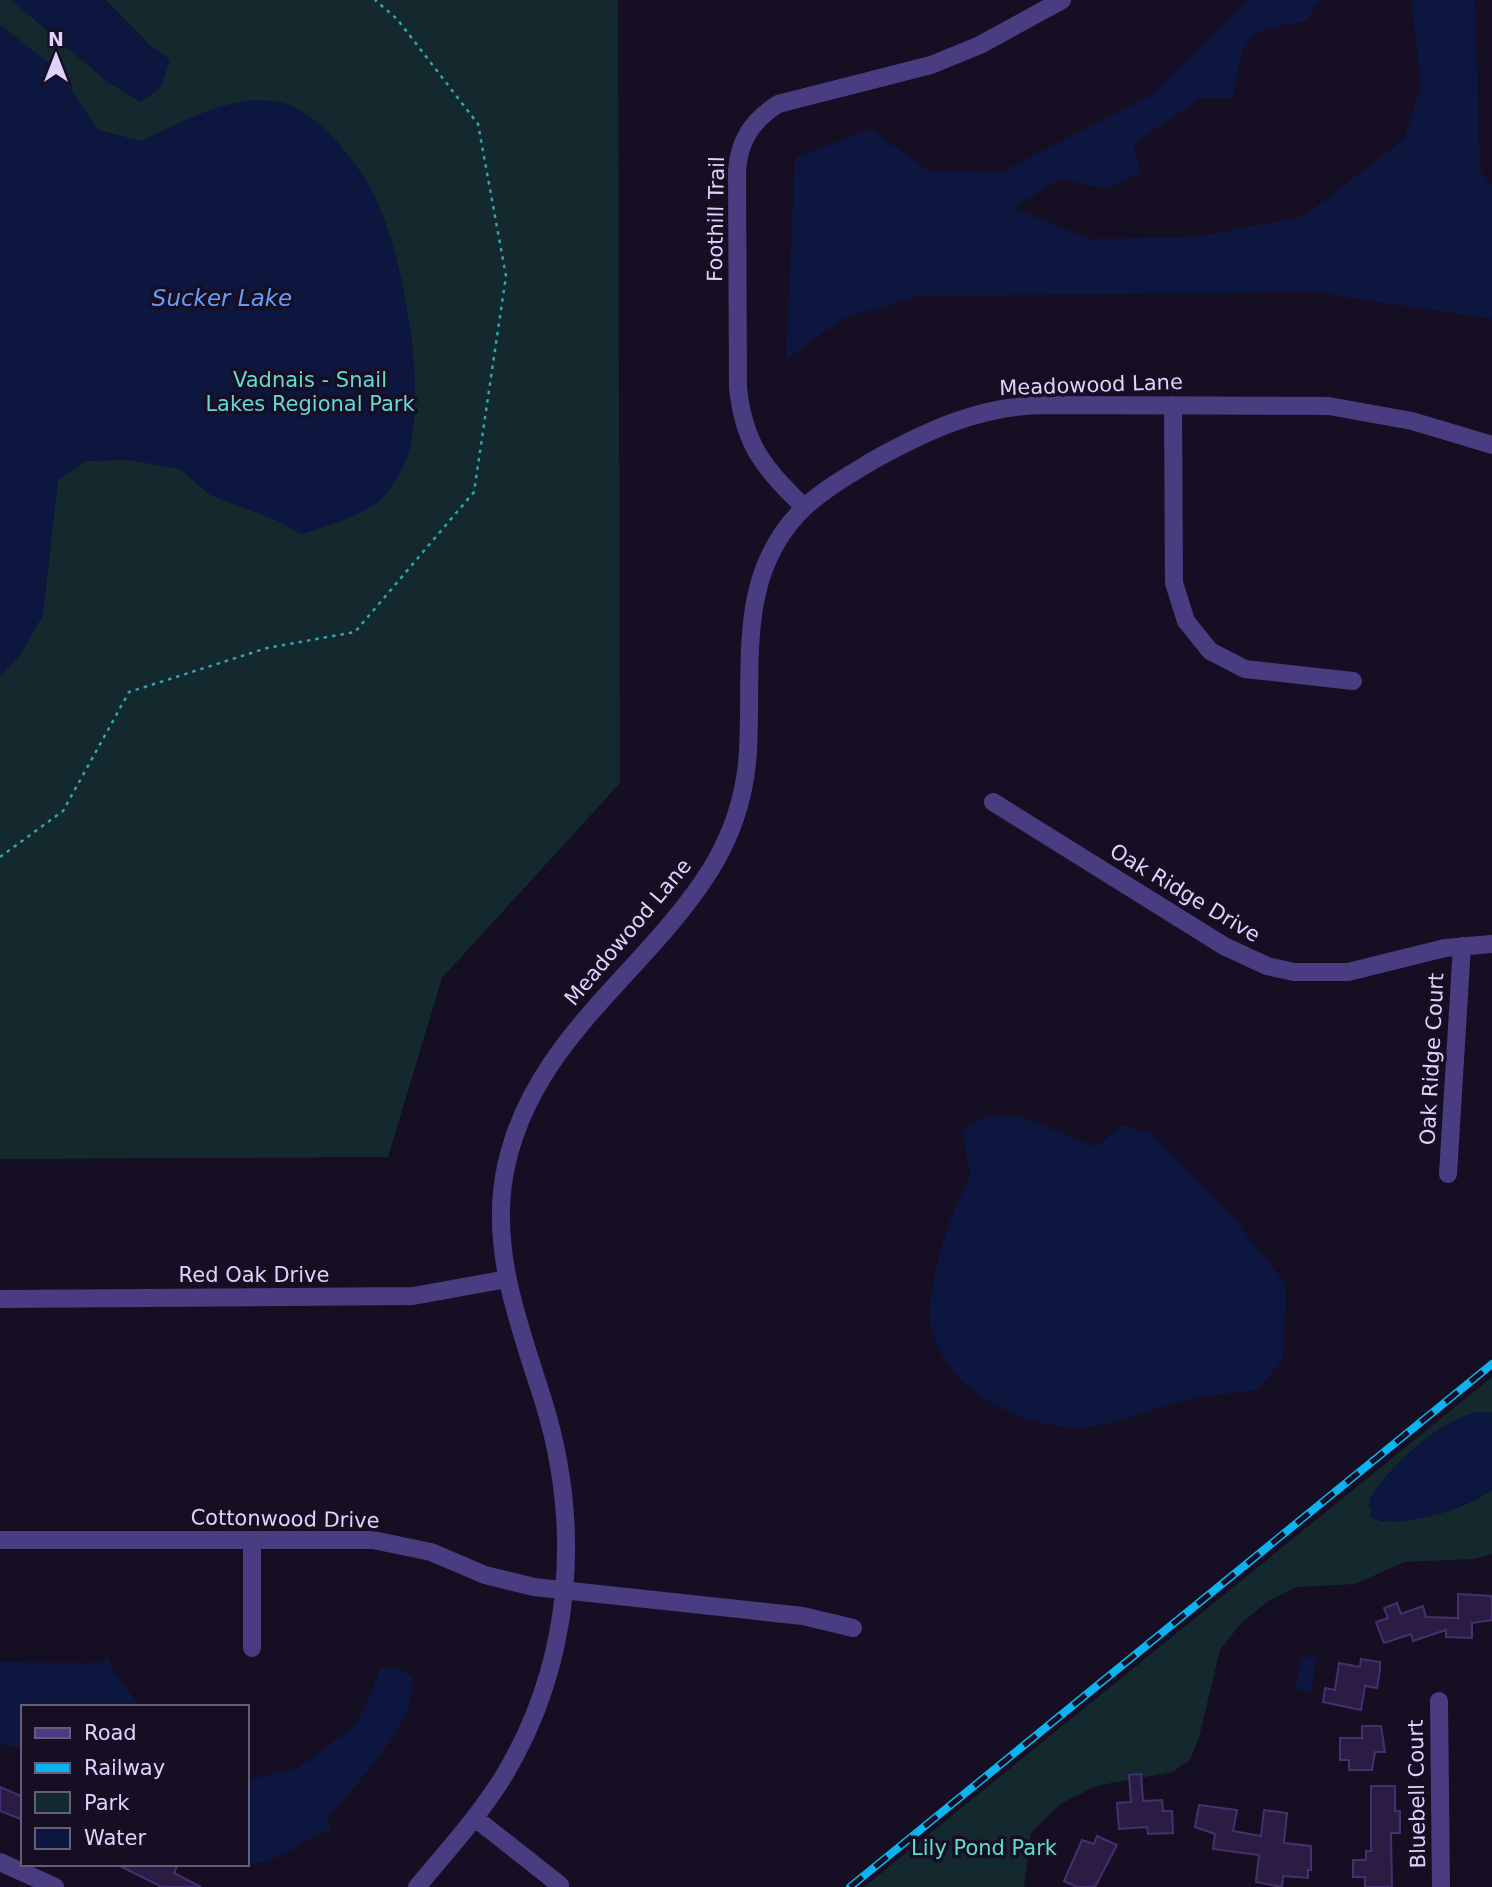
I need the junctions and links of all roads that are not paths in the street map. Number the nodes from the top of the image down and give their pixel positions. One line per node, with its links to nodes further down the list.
1 (1062, 0): 4 (street, Foothill Trail)
2 (1173, 405): 3 (street, Meadowood Lane); 4 (street, Meadowood Lane); 5 (street)
3 (1492, 445)
4 (804, 507): 10 (street, Meadowood Lane)
5 (1353, 681)
6 (993, 802): 8 (street, Oak Ridge Drive)
7 (1492, 944): 8 (street, Oak Ridge Drive)
8 (1462, 946): 9 (street, Oak Ridge Court)
9 (1448, 1174)
10 (507, 1279): 11 (street, Red Oak Drive); 14 (street, Meadowood Lane)
11 (0, 1298)
12 (0, 1541): 13 (street, Cottonwood Drive)
13 (252, 1541): 14 (street, Cottonwood Drive); 16 (street)
14 (562, 1591): 15 (street, Cottonwood Drive); 18 (street, Meadowood Lane)
15 (853, 1628)
16 (251, 1648)
17 (1439, 1701): 23 (street, Bluebell Court)
18 (475, 1818): 20 (street); 22 (street, Meadowood Lane)
19 (0, 1862): 21 (street)
20 (561, 1885)
21 (55, 1887)
22 (417, 1887)
23 (1441, 1887)

